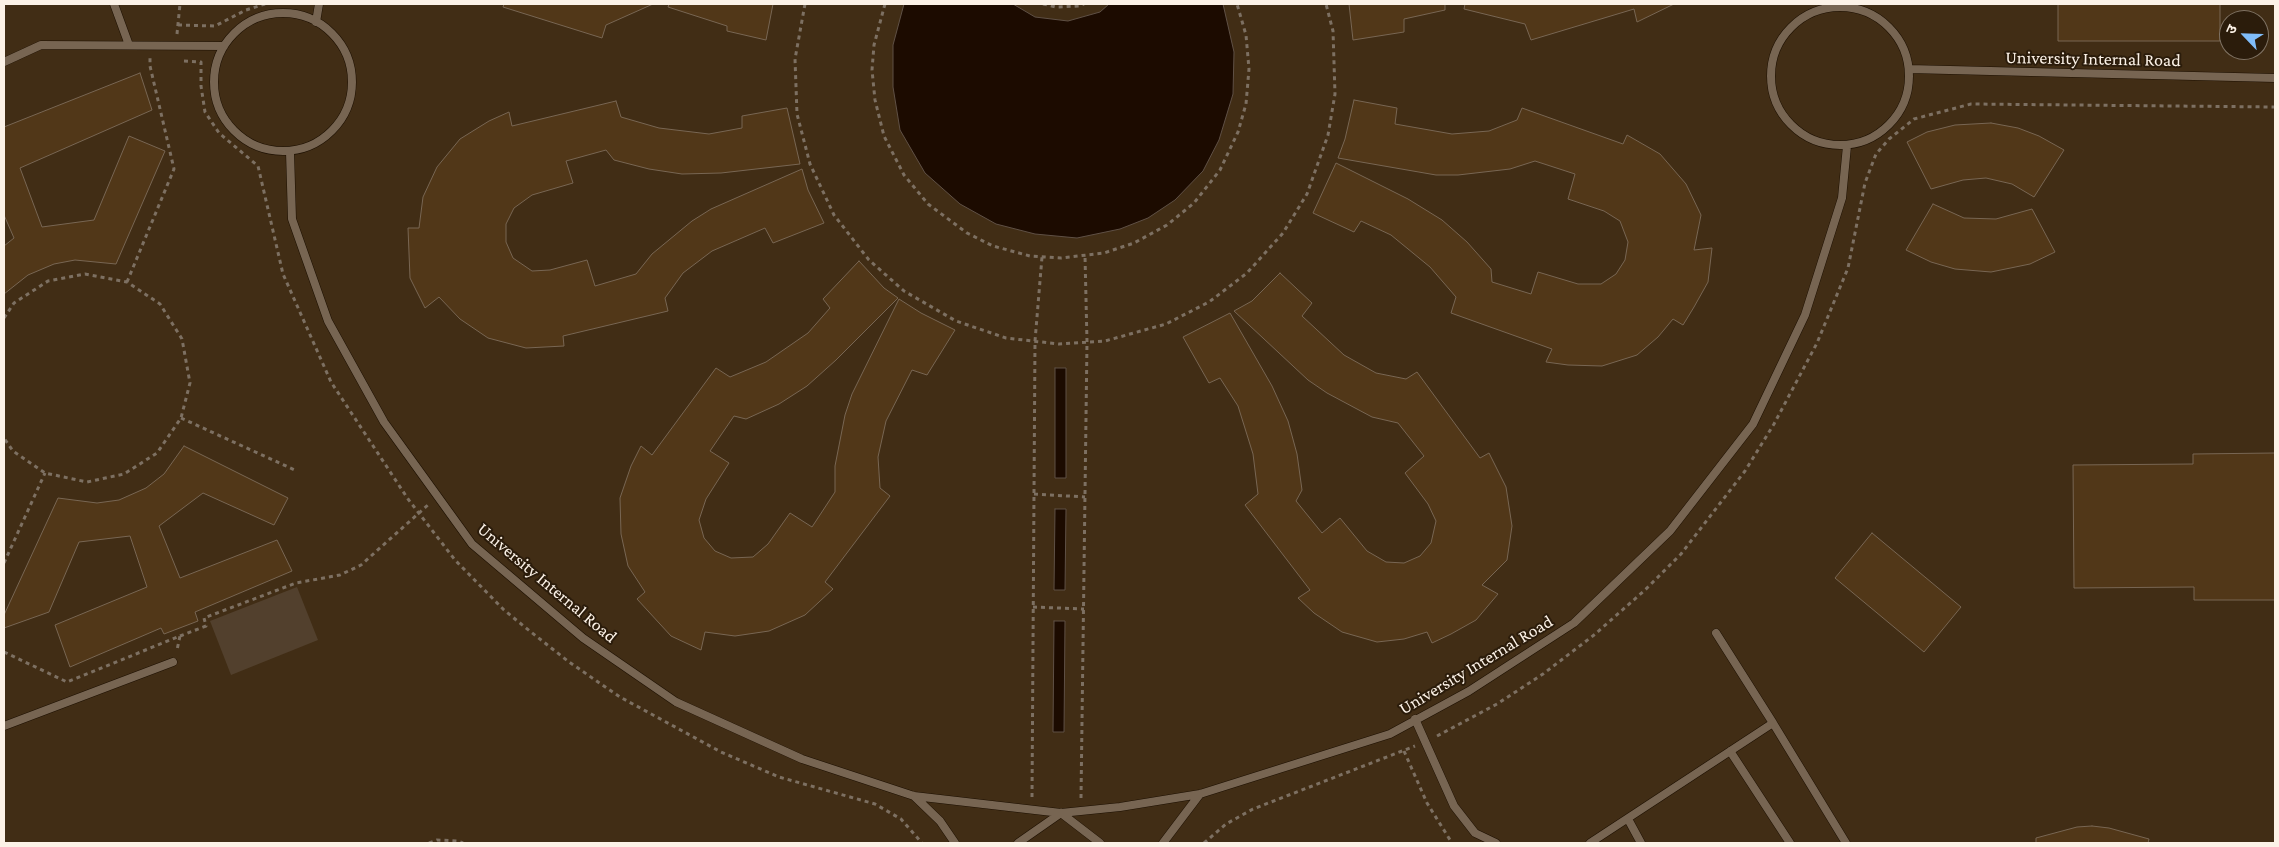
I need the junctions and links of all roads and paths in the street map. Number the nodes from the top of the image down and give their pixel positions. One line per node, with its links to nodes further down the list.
1 (114, 4): 15 (lane)
2 (180, 4): 14 (path)
3 (265, 4): 14 (path)
4 (319, 4): 13 (lane)
5 (804, 4): 29 (path)
6 (885, 4): 26 (path)
7 (1044, 4): 8 (path)
8 (1084, 4)
9 (1238, 4): 25 (path)
10 (1326, 4): 30 (path)
11 (1812, 4): 12 (lane)
12 (1814, 13): 21 (lane); 23 (lane)
13 (316, 22): 18 (lane); 24 (lane)
14 (178, 25): 17 (path)
15 (129, 45): 16 (lane); 20 (lane)
16 (151, 45): 17 (lane); 27 (path)
17 (175, 45): 18 (lane)
18 (224, 46): 24 (lane)
19 (183, 60): 38 (path)
20 (4, 62)
21 (1909, 70): 22 (lane, University Internal Road); 23 (lane)
22 (2275, 78)
23 (1847, 146): 46 (lane, University Internal Road)
24 (290, 152): 36 (lane, University Internal Road)
25 (1085, 256): 26 (path); 30 (path)
26 (1042, 257): 29 (path)
27 (127, 282): 28 (path); 31 (path)
28 (4, 318)
29 (1035, 341): 30 (path); 35 (path)
30 (1087, 342): 37 (path)
31 (181, 418): 33 (path); 34 (path)
32 (4, 438): 34 (path)
33 (297, 470)
34 (45, 473): 39 (path)
35 (1034, 494): 37 (path); 40 (path)
36 (438, 496): 38 (path); 52 (lane, University Internal Road)
37 (1085, 497): 41 (path)
38 (418, 513): 43 (path); 59 (path)
39 (4, 563)
40 (1033, 607): 41 (path); 53 (path)
41 (1084, 609): 54 (path)
42 (1716, 633): 47 (lane)
43 (180, 636): 44 (path); 45 (path)
44 (4, 652)
45 (173, 662): 48 (lane)
46 (1415, 719): 51 (lane, University Internal Road); 65 (lane)
47 (1772, 722): 50 (lane); 69 (lane)
48 (4, 726)
49 (1404, 751): 64 (path)
50 (1730, 751): 56 (lane); 68 (lane)
51 (1200, 794): 54 (lane, University Internal Road); 63 (lane)
52 (914, 796): 53 (lane, University Internal Road); 60 (lane, University Internal Road)
53 (1032, 810): 55 (lane, University Internal Road)
54 (1081, 811): 55 (lane, University Internal Road)
55 (1061, 813): 61 (lane); 62 (lane)
56 (1628, 819): 66 (lane); 67 (lane)
57 (428, 843): 58 (path)
58 (463, 843)
59 (922, 843)
60 (954, 843)
61 (1018, 843)
62 (1100, 843)
63 (1163, 843)
64 (1452, 843)
65 (1496, 843)
66 (1590, 843)
67 (1641, 843)
68 (1790, 843)
69 (1846, 843)

